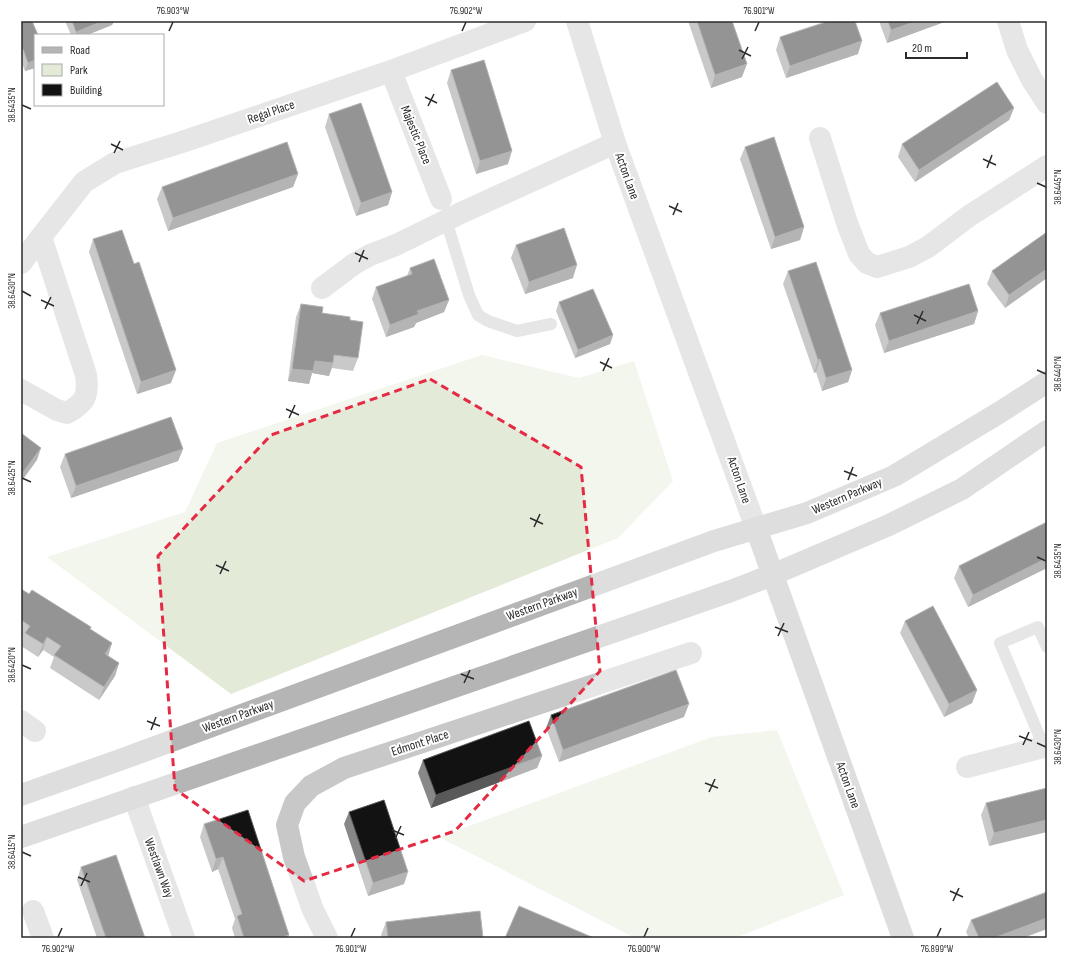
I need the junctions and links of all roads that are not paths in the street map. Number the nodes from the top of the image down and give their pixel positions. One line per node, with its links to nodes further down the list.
1 (525, 21): 4 (street, Regal Place)
2 (577, 21): 7 (street, Acton Lane)
3 (1008, 21): 5 (street)
4 (391, 71): 9 (street, Majestic Place); 11 (street, Regal Place)
5 (1047, 103)
6 (820, 138): 8 (street)
7 (615, 143): 10 (street); 18 (street, Acton Lane)
8 (1047, 166)
9 (441, 199)
10 (446, 220): 13 (street); 14 (lane)
11 (41, 237): 12 (street, Regal Place); 16 (street)
12 (21, 263)
13 (322, 288)
14 (551, 324)
15 (1047, 382): 18 (main road, Western Parkway)
16 (21, 390)
17 (1047, 431): 19 (main road)
18 (756, 528): 19 (main road, Acton Lane); 24 (main road, Western Parkway)
19 (772, 575): 25 (main road); 31 (main road, Acton Lane)
20 (1047, 647): 22 (lane)
21 (691, 653): 30 (street, Edmont Place)
22 (1045, 746): 23 (street)
23 (967, 767)
24 (21, 795)
25 (134, 798): 26 (main road); 29 (street, Westlawn Way)
26 (21, 837)
27 (33, 911): 28 (street)
28 (43, 938)
29 (184, 938)
30 (327, 938)
31 (903, 938)

